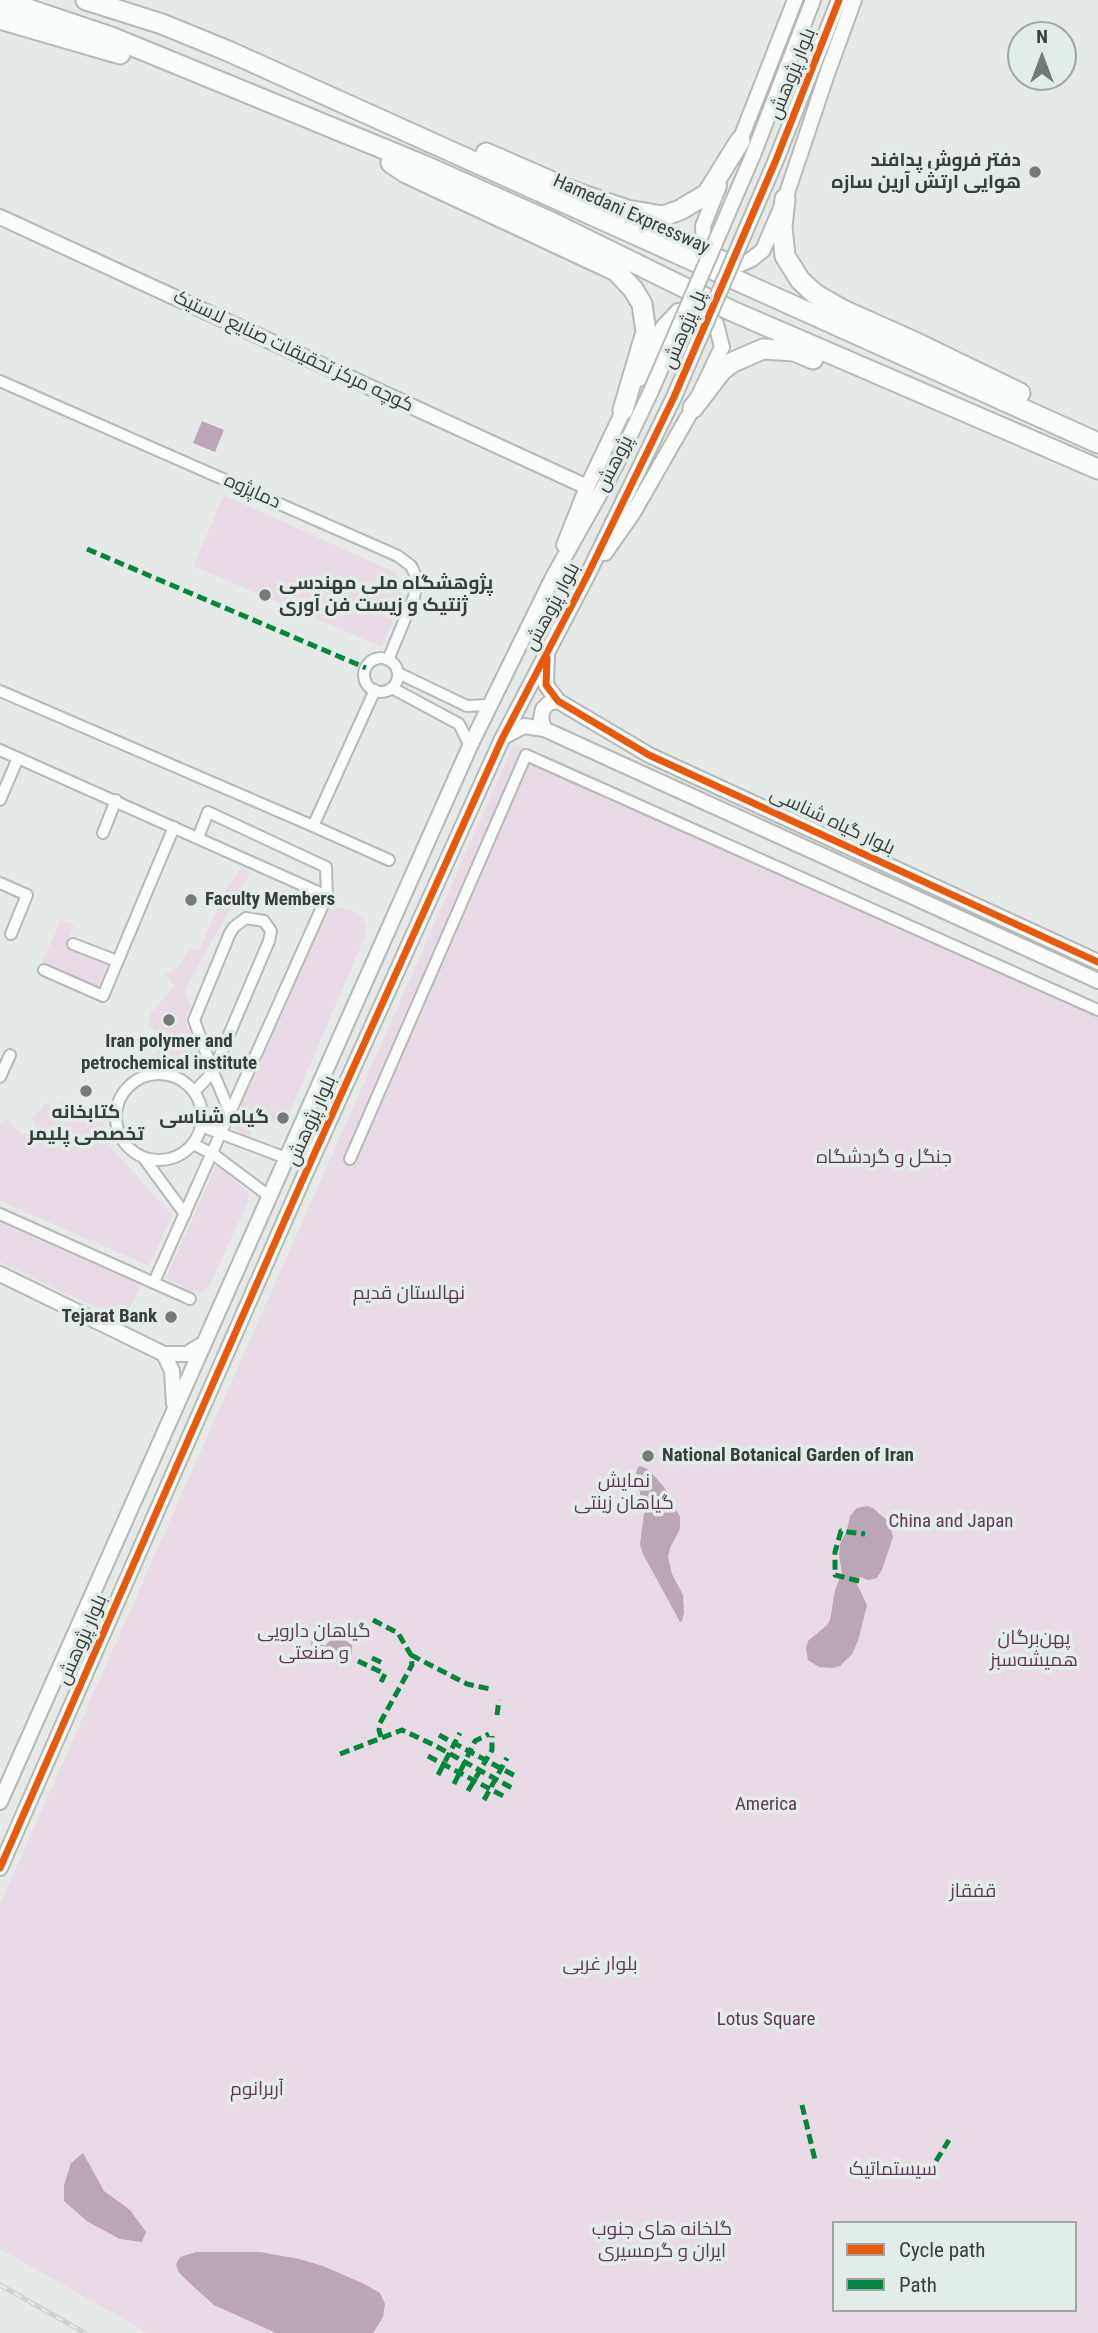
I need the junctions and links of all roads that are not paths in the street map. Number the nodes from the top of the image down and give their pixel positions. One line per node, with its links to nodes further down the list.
1 (1, 0): 10 (highway, Hamedani Expressway)
2 (86, 0): 9 (highway, Hamedani Expressway)
3 (124, 0): 9 (highway)
4 (796, 0): 13 (street)
5 (813, 0): 13 (street, بلوار پژوهش)
6 (839, 0): 14 (street, بلوار پژوهش)
7 (854, 0): 15 (street)
8 (0, 19): 10 (highway)
9 (162, 24): 11 (highway, Hamedani Expressway)
10 (248, 93): 12 (highway, Hamedani Expressway)
11 (343, 103): 13 (highway); 22 (highway, Hamedani Expressway)
12 (345, 135): 21 (highway); 23 (highway, Hamedani Expressway)
13 (746, 148): 15 (street); 18 (street, پل پژوهش, bridge)
14 (776, 160): 19 (street, پل پژوهش, bridge)
15 (785, 199): 22 (highway)
16 (0, 217): 25 (street, کوچه مرکز تحقیقات صنایع لاستیک)
17 (0, 381): 30 (street, دماپژوه)
18 (653, 388): 26 (street, پژوهش)
19 (674, 397): 27 (street, بلوار پژوهش)
20 (693, 408): 21 (street); 23 (highway); 27 (street)
21 (623, 410): 25 (street)
22 (1098, 442)
23 (1066, 454): 24 (highway, Hamedani Expressway)
24 (1098, 469)
25 (587, 487): 28 (street)
26 (576, 539): 28 (street, بلوار پژوهش)
27 (587, 576): 29 (street, بلوار پژوهش)
28 (552, 579): 36 (street, بلوار پژوهش)
29 (548, 649): 35 (street); 38 (street, بلوار پژوهش)
30 (388, 660): 31 (street); 33 (street)
31 (398, 673): 32 (street); 36 (street)
32 (392, 688): 33 (street); 39 (street)
33 (374, 690): 44 (street)
34 (0, 691): 44 (street)
35 (558, 701): 37 (street); 54 (street, بلوار گیاه شناسی)
36 (489, 705): 39 (street, بلوار پژوهش)
37 (544, 729): 38 (street); 56 (street, بلوار گیاه شناسی)
38 (502, 739): 80 (street, بلوار پژوهش)
39 (470, 746): 68 (street, بلوار پژوهش)
40 (0, 750): 41 (street)
41 (18, 758): 42 (street); 43 (street)
42 (0, 800)
43 (116, 800): 45 (street); 46 (street)
44 (313, 826): 48 (street)
45 (174, 827): 47 (street); 53 (street)
46 (103, 833)
47 (198, 838): 50 (street); 50 (street)
48 (389, 860)
49 (0, 883): 51 (street)
50 (327, 896): 62 (street)
51 (11, 934)
52 (73, 944): 53 (street)
53 (117, 961): 55 (street)
54 (1098, 962)
55 (44, 970)
56 (1098, 981)
57 (1098, 1010): 69 (street)
58 (10, 1055): 60 (street)
59 (213, 1072): 59 (street); 61 (street); 62 (street)
60 (0, 1077)
61 (194, 1092): 63 (street); 67 (street)
62 (230, 1113): 64 (street)
63 (201, 1126): 64 (street); 65 (street)
64 (221, 1134): 66 (street); 68 (street)
65 (193, 1144): 66 (street); 67 (street)
66 (213, 1154): 70 (street); 72 (street)
67 (143, 1157): 72 (street)
68 (286, 1158): 70 (street, بلوار پژوهش)
69 (350, 1159)
70 (269, 1196): 76 (street, بلوار پژوهش)
71 (0, 1214): 74 (street)
72 (185, 1214): 74 (street)
73 (0, 1274): 77 (street)
74 (154, 1282): 75 (street)
75 (190, 1299)
76 (203, 1344): 77 (street); 78 (street, بلوار پژوهش)
77 (164, 1354): 78 (street)
78 (174, 1409): 79 (street, بلوار پژوهش)
79 (0, 1802)
80 (0, 1868)

